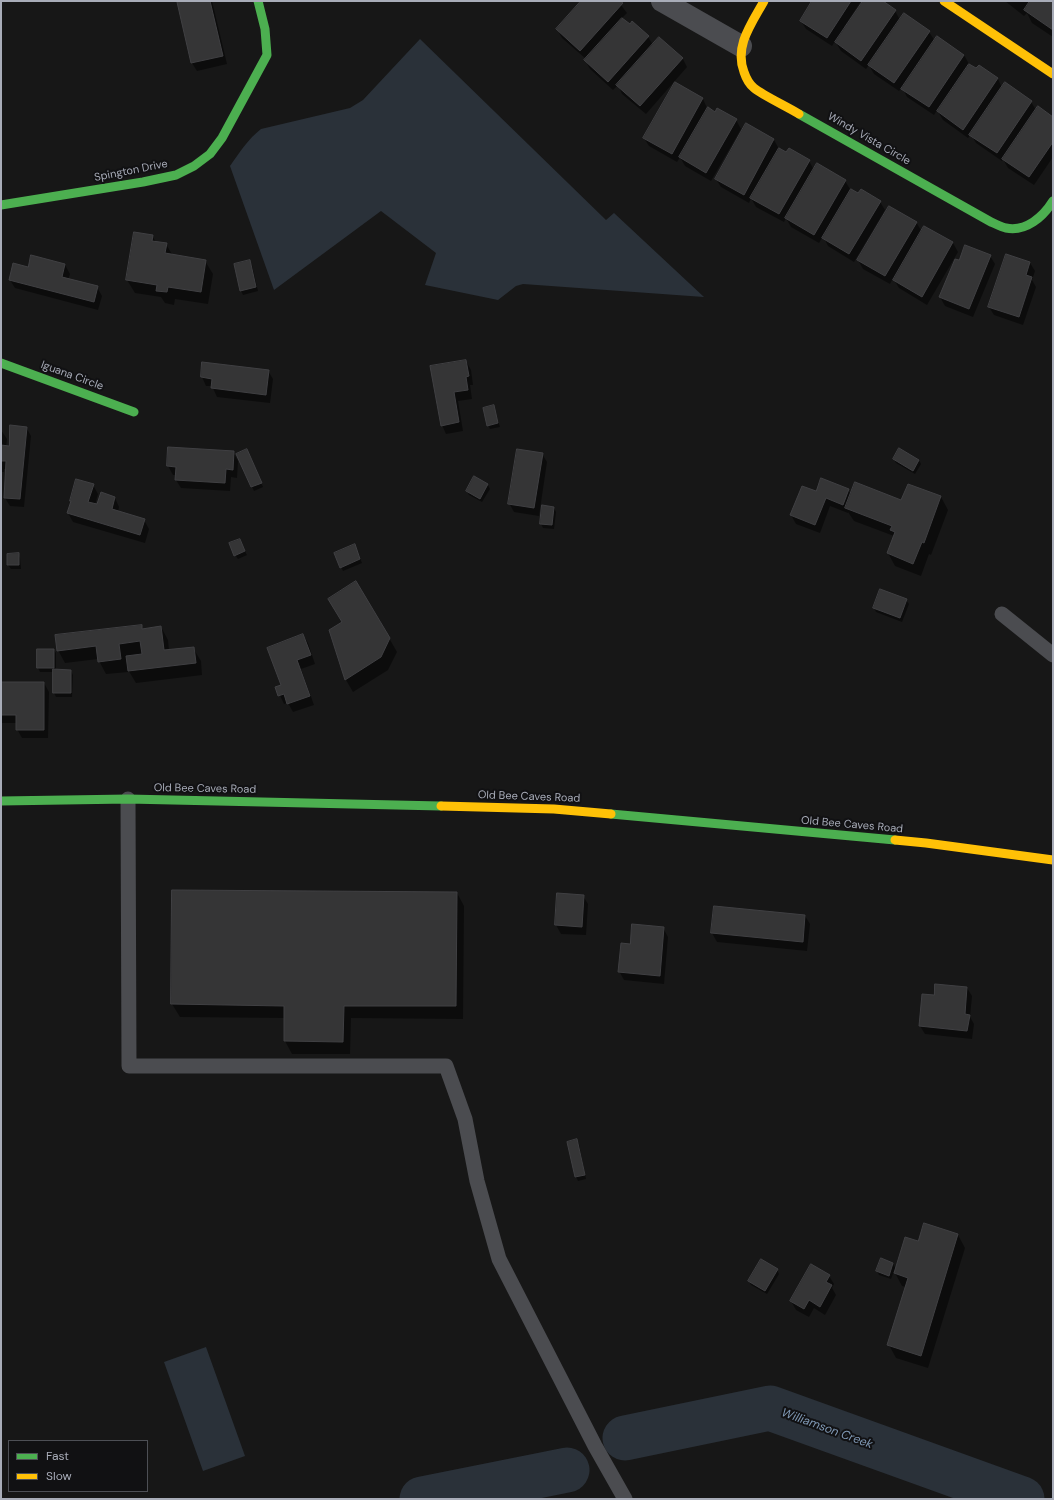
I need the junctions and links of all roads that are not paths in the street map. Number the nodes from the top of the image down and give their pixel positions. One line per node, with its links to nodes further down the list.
1 (258, 1): 8 (street, Spington Drive)
2 (662, 1): 5 (street)
3 (764, 1): 5 (street, Windy Vista Circle)
4 (944, 1): 6 (street)
5 (741, 46): 7 (street, Windy Vista Circle)
6 (1053, 74)
7 (1053, 201)
8 (1, 204)
9 (1, 363): 10 (street, Iguana Circle)
10 (134, 412)
11 (1002, 614): 12 (lane)
12 (1053, 655)
13 (128, 799): 14 (street, Old Bee Caves Road); 15 (street, Old Bee Caves Road); 16 (lane)
14 (1, 801)
15 (1053, 860)
16 (625, 1499)

